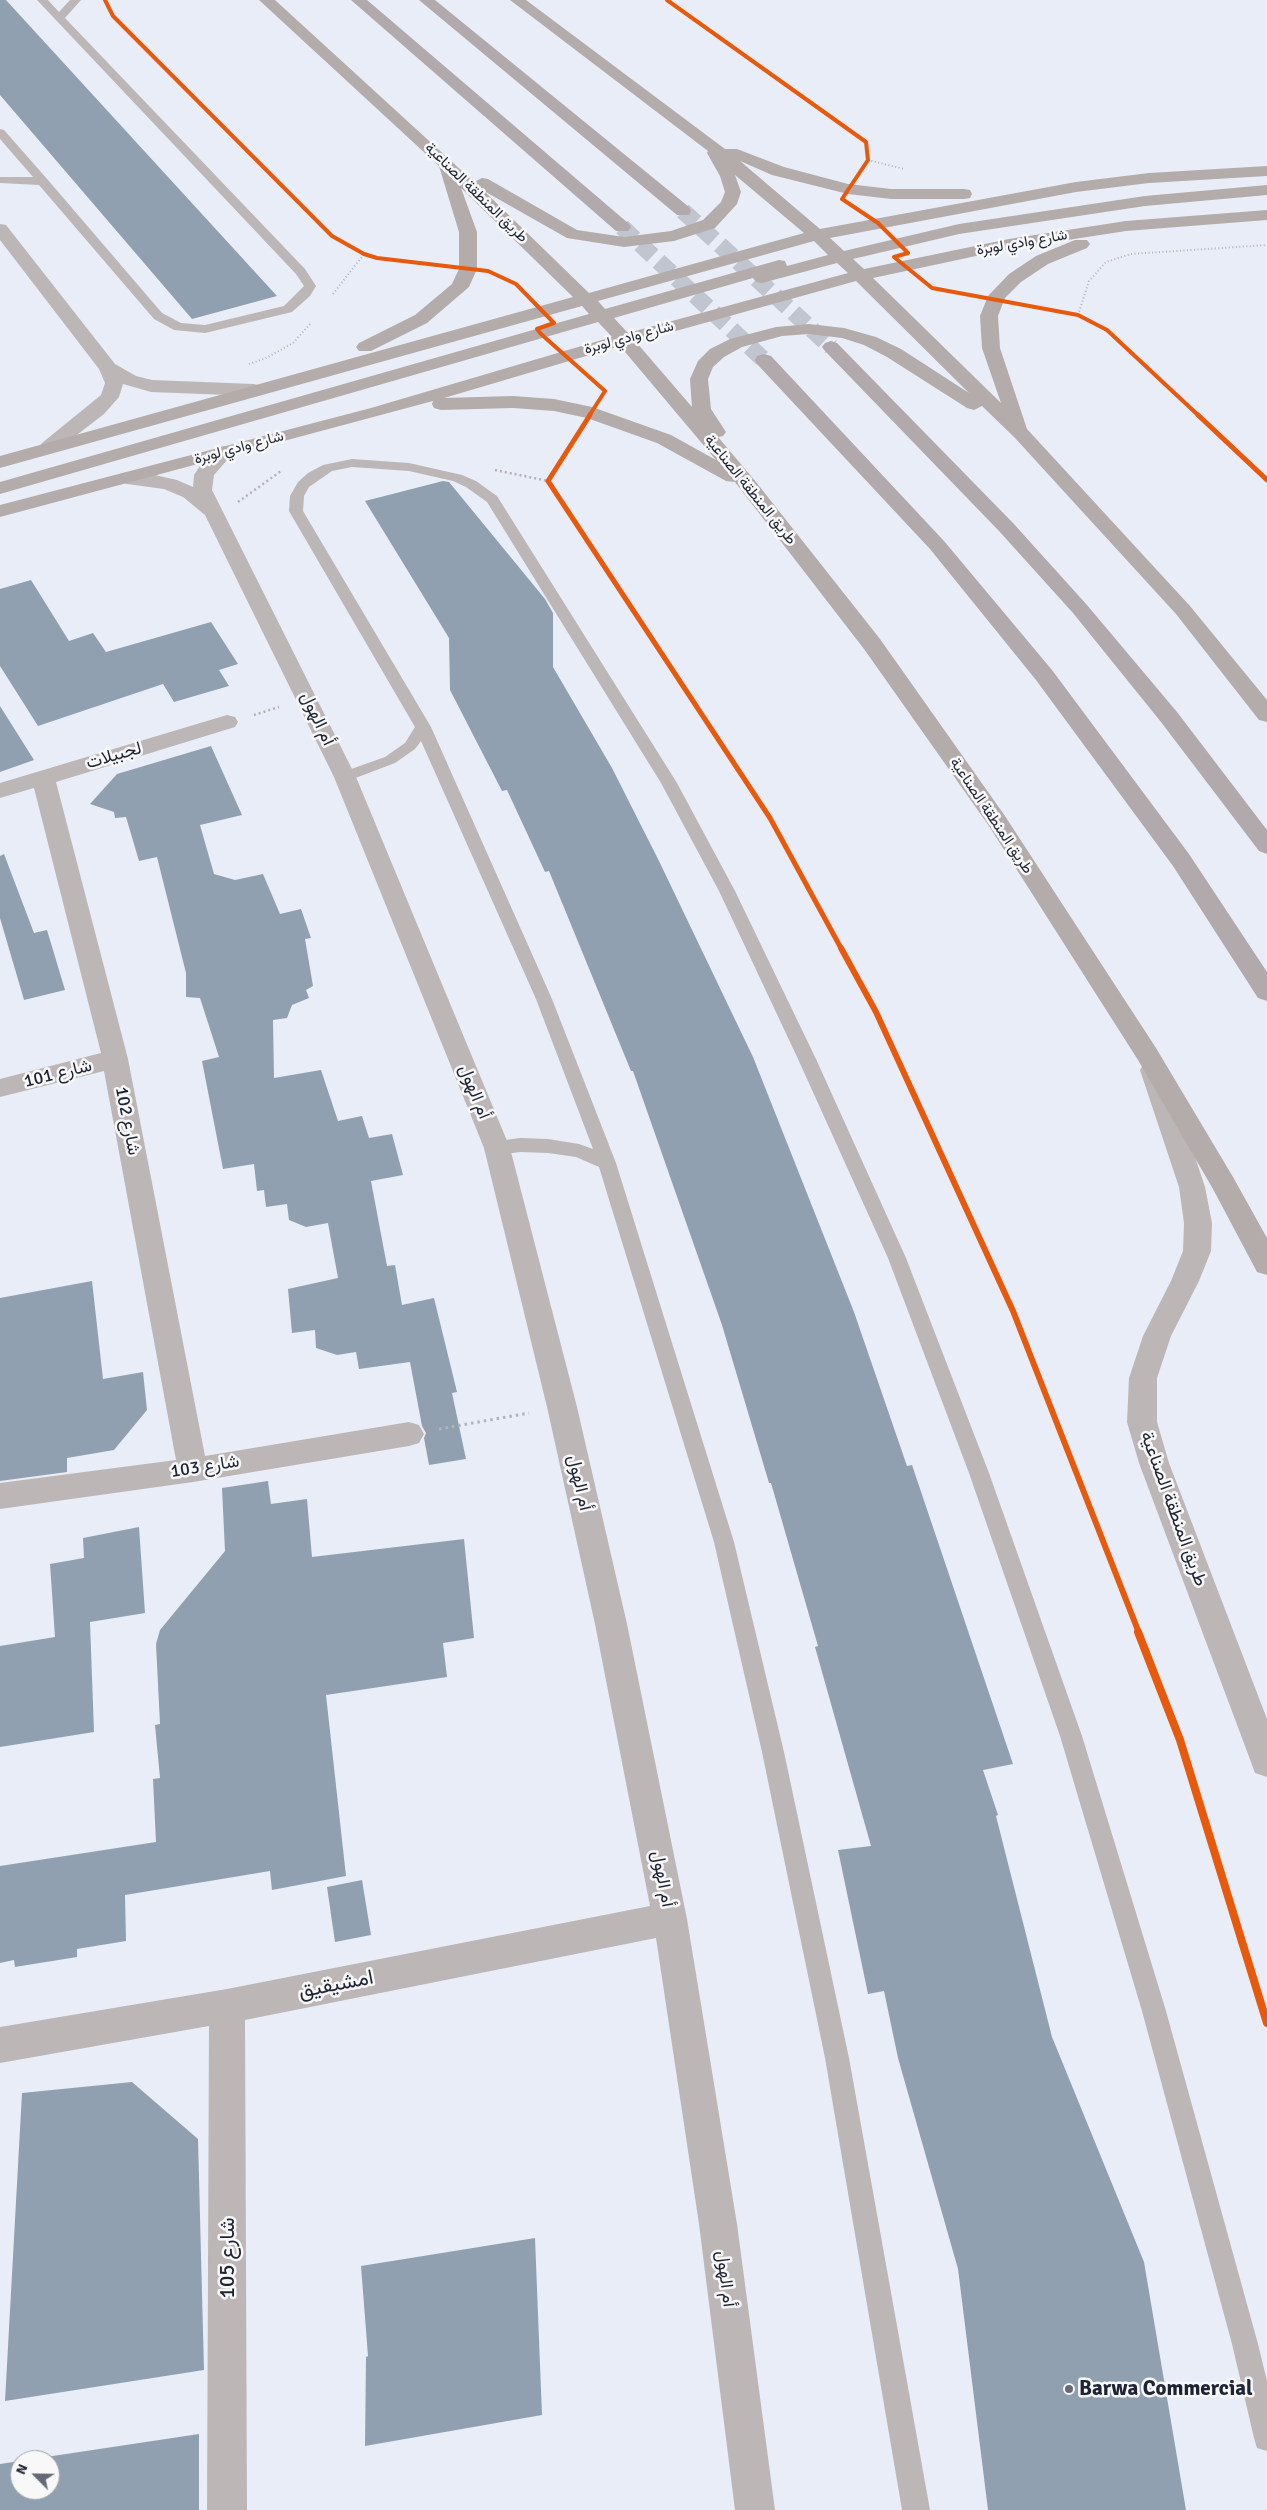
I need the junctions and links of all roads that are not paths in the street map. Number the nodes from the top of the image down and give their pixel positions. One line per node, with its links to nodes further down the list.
1 (42, 0): 7 (lane)
2 (76, 0): 7 (lane)
3 (266, 0): 10 (street, طريق المنطقة الصناعية)
4 (358, 0): 19 (highway)
5 (426, 0): 16 (highway)
6 (517, 0): 9 (street)
7 (60, 19): 13 (lane)
8 (0, 132): 13 (lane)
9 (707, 142): 10 (street); 15 (street); 21 (street)
10 (444, 161): 24 (street, طريق المنطقة الصناعية); 30 (street)
11 (1267, 171): 15 (street)
12 (0, 180): 13 (lane)
13 (44, 182)
14 (1267, 190): 22 (street)
15 (1018, 196): 21 (street)
16 (683, 211)
17 (1267, 215): 18 (street, شارع وادي لوبرة)
18 (1192, 220): 23 (street, شارع وادي لوبرة); 33 (street)
19 (622, 227)
20 (0, 229): 29 (street)
21 (817, 234): 22 (street); 24 (street); 25 (street)
22 (840, 256): 23 (street); 26 (street)
23 (860, 275): 26 (street, شارع وادي لوبرة); 33 (street)
24 (586, 300): 25 (street, طريق المنطقة الصناعية); 30 (street)
25 (602, 317): 26 (street, طريق المنطقة الصناعية); 39 (street)
26 (624, 339): 32 (street, شارع وادي لوبرة); 38 (street, طريق المنطقة الصناعية)
27 (831, 346): 48 (highway)
28 (764, 360): 49 (highway)
29 (108, 368): 31 (street); 34 (street)
30 (318, 373): 31 (street)
31 (254, 390): 34 (street)
32 (378, 412): 35 (street, شارع وادي لوبرة); 38 (street)
33 (1022, 434): 38 (street); 42 (street)
34 (49, 447): 36 (street)
35 (224, 452): 37 (street, شارع وادي لوبرة); 41 (street, أم الهول)
36 (0, 462)
37 (127, 478): 40 (street, شارع وادي لوبرة); 41 (street, أم الهول)
38 (749, 486): 50 (street, طريق المنطقة الصناعية)
39 (0, 488)
40 (0, 511)
41 (212, 511): 46 (street, أم الهول)
42 (1267, 715)
43 (227, 722): 45 (street, لجبيلات)
44 (423, 727): 46 (lane); 54 (lane); 63 (lane)
45 (43, 777): 47 (street, لجبيلات); 51 (street, شارع 102)
46 (345, 777): 53 (street, أم الهول)
47 (0, 790)
48 (1267, 846)
49 (1267, 992)
50 (1147, 1054): 55 (street, طريق المنطقة الصناعية); 59 (street, طريق المنطقة الصناعية)
51 (115, 1059): 52 (street, شارع 101); 57 (street, شارع 102)
52 (0, 1088)
53 (497, 1148): 54 (lane); 60 (street, أم الهول)
54 (607, 1163): 66 (lane)
55 (1267, 1264)
56 (409, 1434): 57 (street, شارع 103)
57 (193, 1470): 58 (street, شارع 103)
58 (0, 1496)
59 (1267, 1762)
60 (670, 1920): 61 (street, امشيقيق); 65 (street, أم الهول)
61 (227, 2006): 62 (street, امشيقيق); 64 (street, شارع 105)
62 (0, 2044)
63 (1267, 2438)
64 (227, 2510)
65 (755, 2510)
66 (916, 2510)

